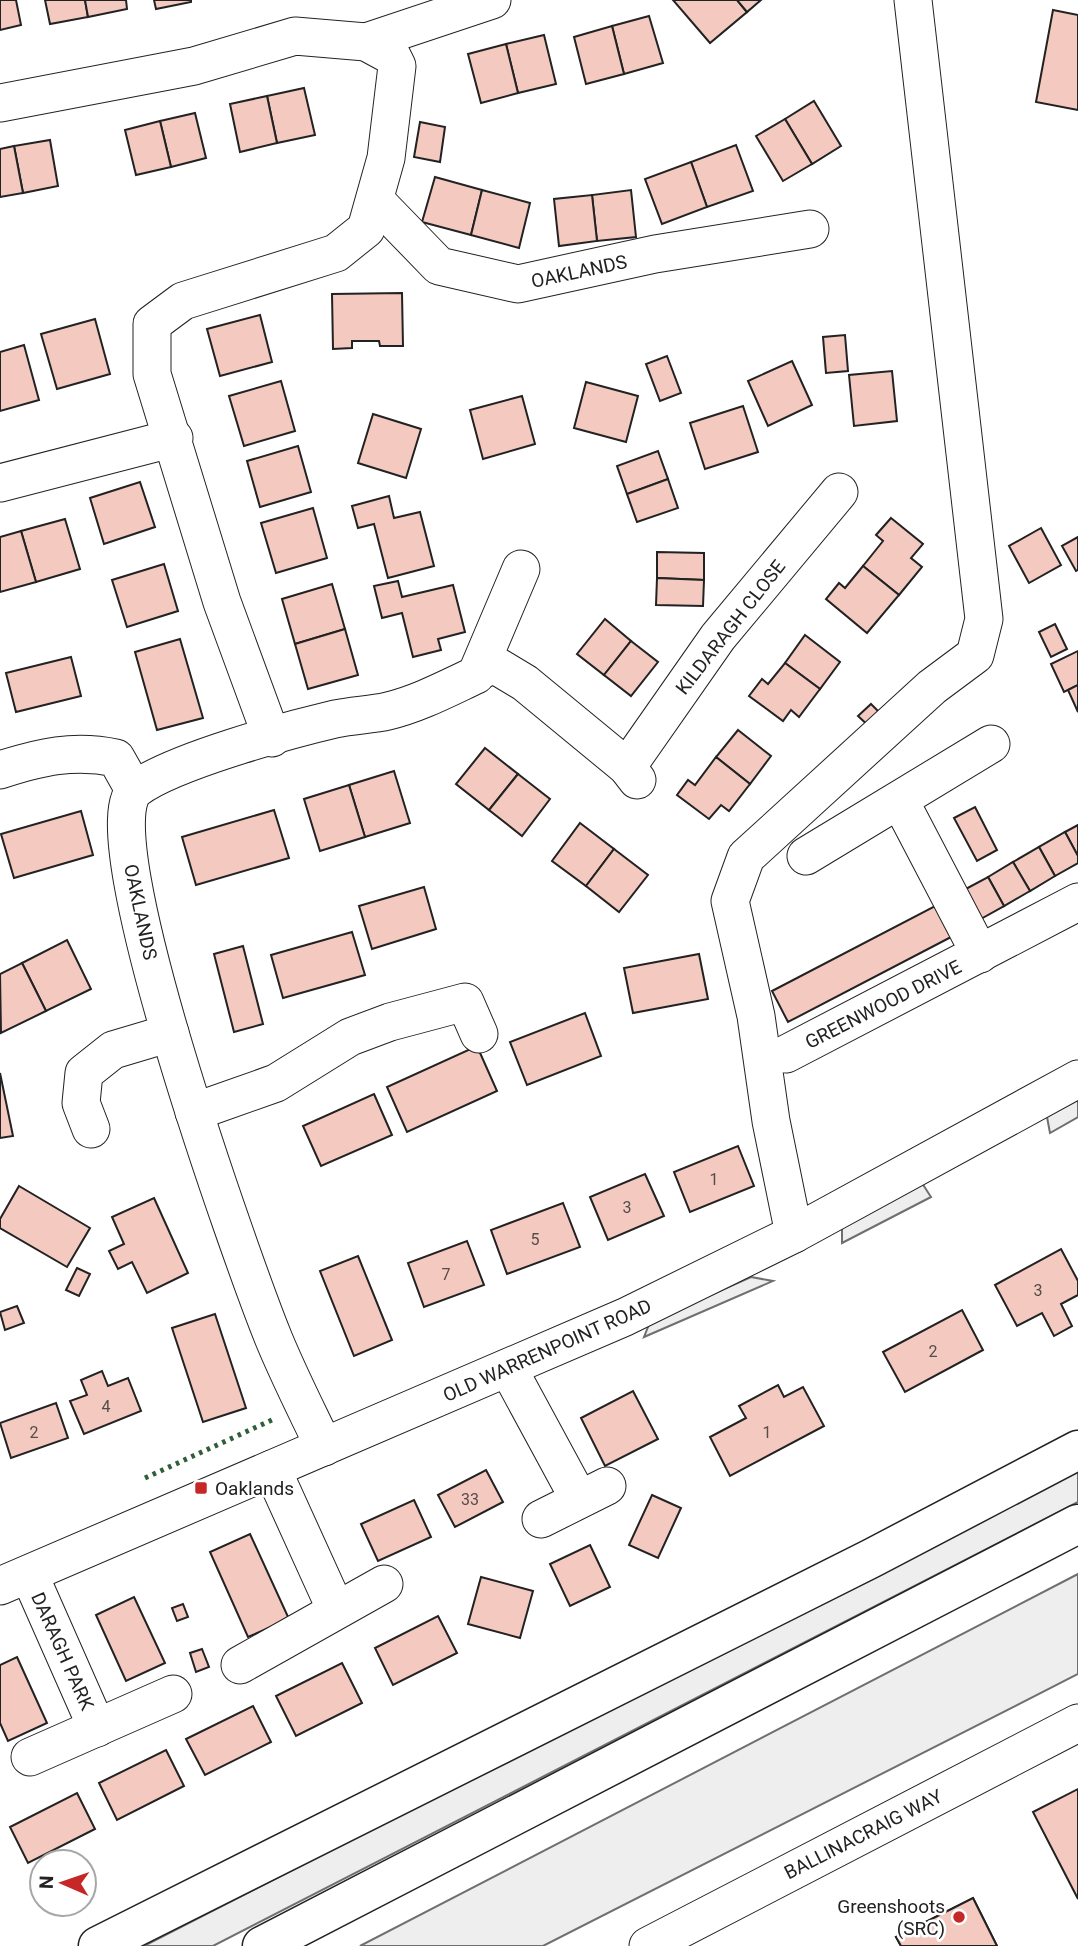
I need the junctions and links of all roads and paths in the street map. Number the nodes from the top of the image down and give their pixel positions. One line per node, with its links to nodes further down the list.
1 (492, 0): 3 (street)
2 (913, 0): 26 (street)
3 (366, 42): 4 (street); 5 (street)
4 (0, 103)
5 (375, 200): 6 (street, OAKLANDS); 7 (street)
6 (810, 229)
7 (174, 438): 8 (street); 12 (street)
8 (0, 483)
9 (839, 492): 11 (street, KILDARAGH CLOSE)
10 (521, 569): 11 (street)
11 (480, 670): 12 (street)
12 (272, 738): 15 (street)
13 (990, 744): 16 (street)
14 (0, 770): 15 (street)
15 (134, 790): 20 (street, OAKLANDS)
16 (900, 801): 17 (street); 19 (street, GREENWOOD DRIVE)
17 (806, 856)
18 (1078, 902): 19 (street, GREENWOOD DRIVE)
19 (980, 954): 22 (street, GREENWOOD DRIVE)
20 (170, 1033): 24 (street, OAKLANDS); 25 (street)
21 (479, 1034): 24 (street)
22 (786, 1054)
23 (1078, 1079): 26 (street, OLD WARRENPOINT ROAD)
24 (194, 1111): 28 (street, OAKLANDS)
25 (91, 1129)
26 (794, 1234): 27 (street, OLD WARRENPOINT ROAD)
27 (508, 1368): 28 (street, OLD WARRENPOINT ROAD); 31 (street)
28 (324, 1447): 30 (street, OLD WARRENPOINT ROAD)
29 (1078, 1450): 41 (highway)
30 (272, 1469): 33 (street, OLD WARRENPOINT ROAD); 35 (street)
31 (541, 1519)
32 (1078, 1524): 42 (highway)
33 (15, 1580): 39 (street, DARAGH PARK)
34 (384, 1584): 35 (street)
35 (337, 1610): 36 (street)
36 (240, 1665)
37 (173, 1694): 39 (street, DARAGH PARK)
38 (1078, 1723): 43 (street, BALLINACRAIG WAY)
39 (97, 1728): 40 (street, DARAGH PARK)
40 (30, 1757)
41 (98, 1946)
42 (262, 1946)
43 (648, 1946)

